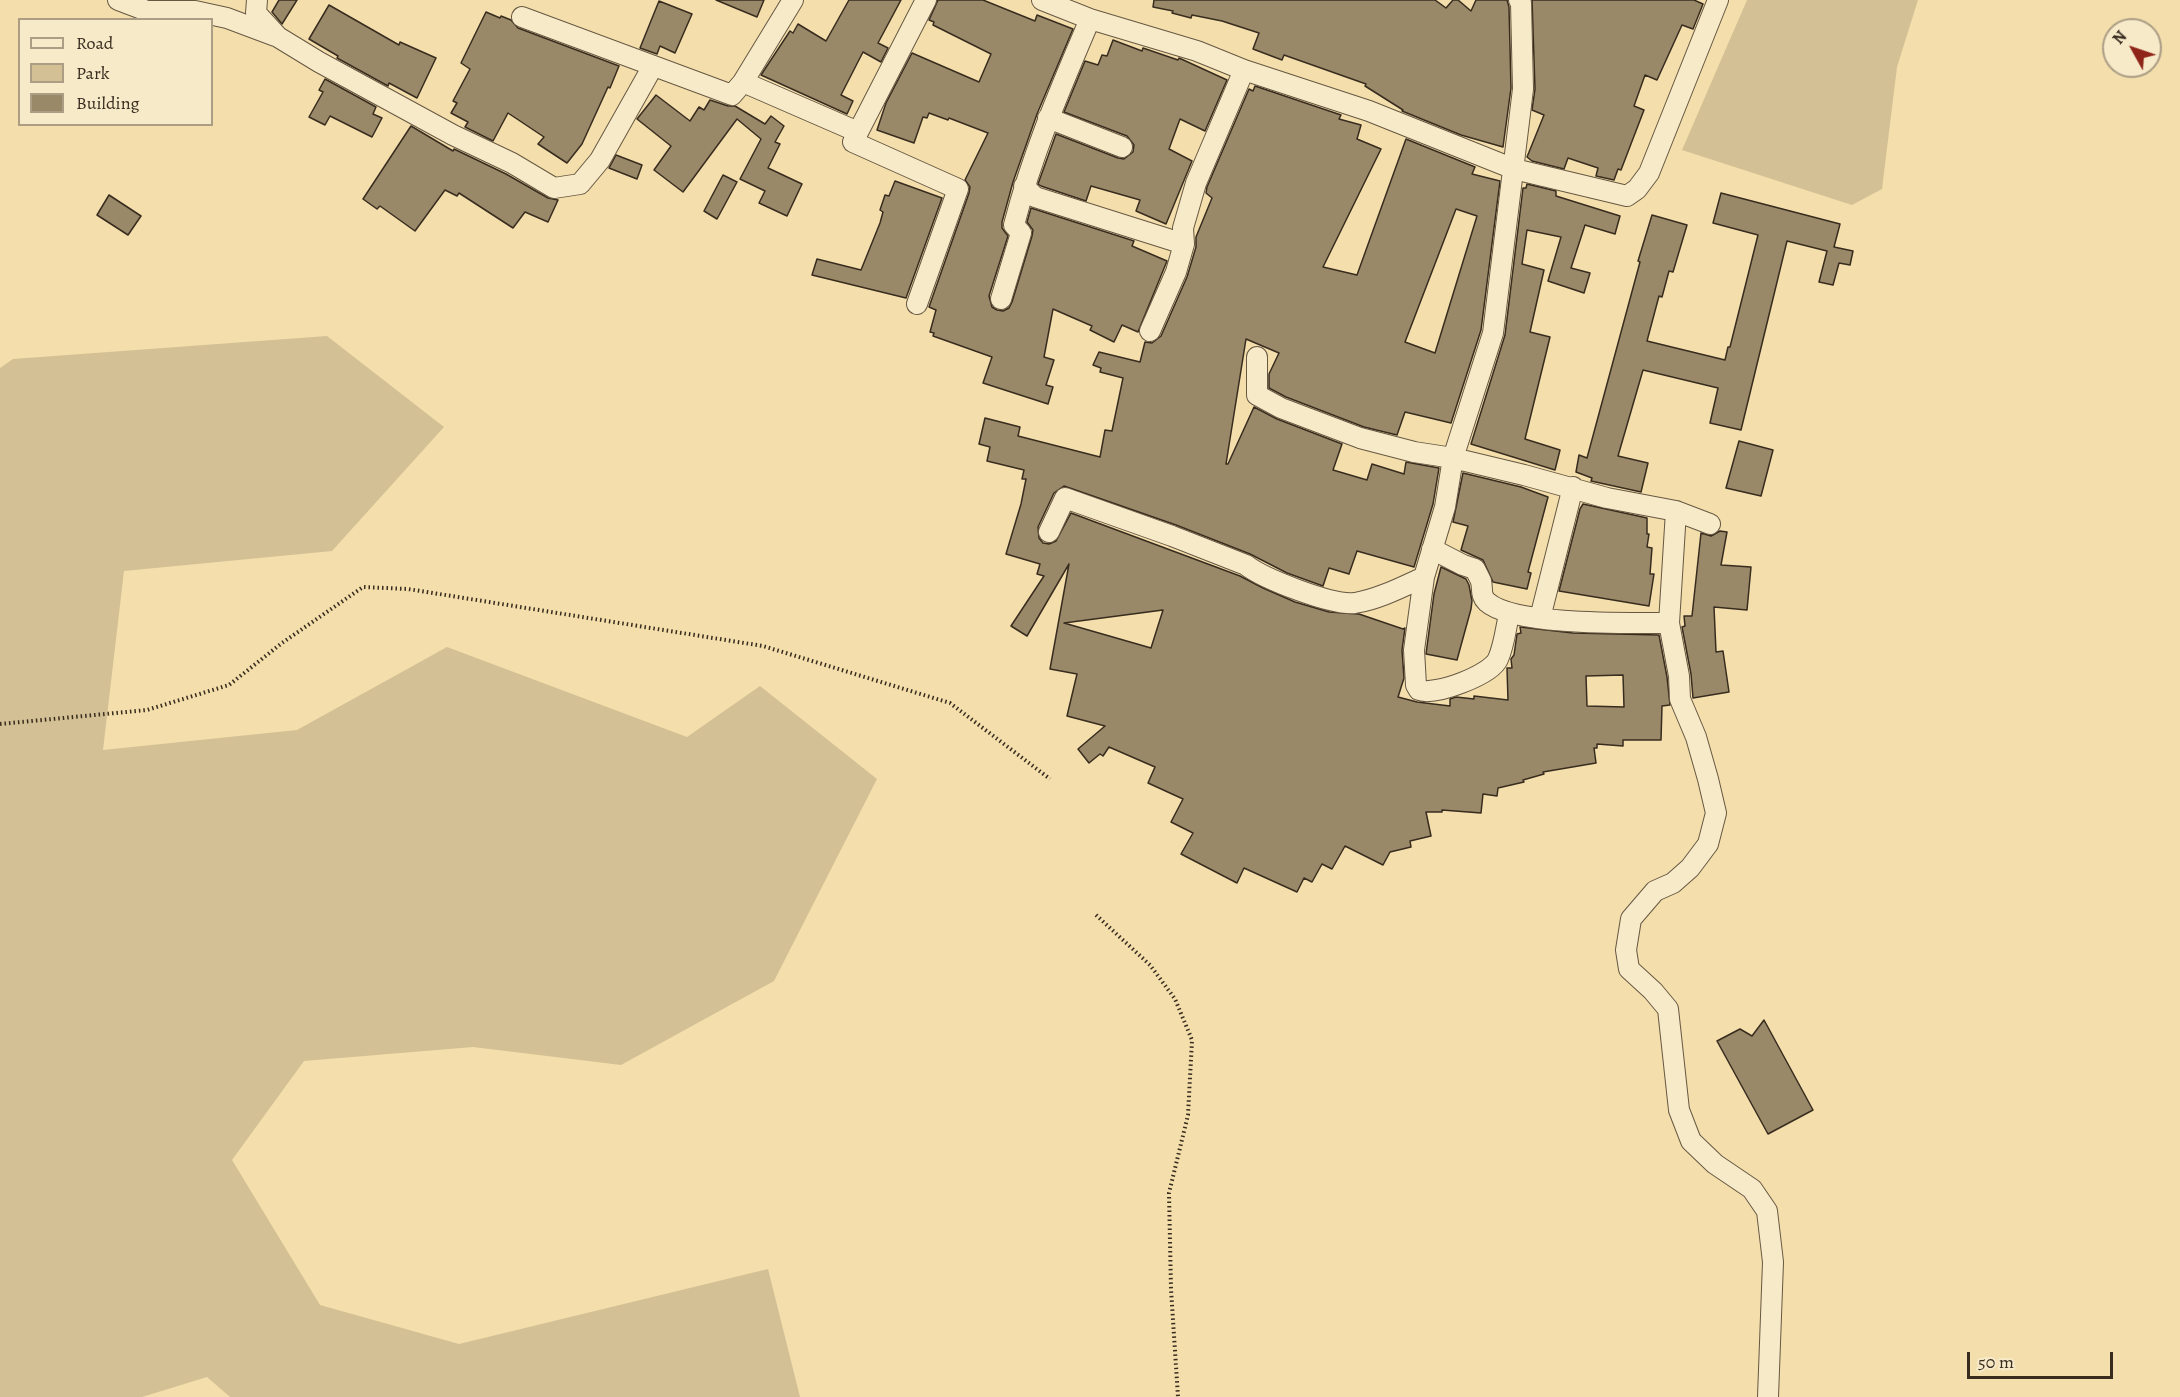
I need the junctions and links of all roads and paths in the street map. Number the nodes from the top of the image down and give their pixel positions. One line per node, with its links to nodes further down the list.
1 (118, 0): 10 (street)
2 (257, 0): 10 (street)
3 (793, 0): 13 (street)
4 (926, 0): 15 (street)
5 (1042, 0): 9 (street)
6 (1718, 0): 17 (street)
7 (1521, 1): 17 (street)
8 (522, 17): 11 (street)
9 (1090, 19): 12 (street); 14 (street)
10 (278, 37): 11 (street)
11 (653, 66): 13 (street)
12 (1244, 70): 17 (street); 19 (street)
13 (743, 82): 15 (street)
14 (1048, 118): 16 (street); 18 (street)
15 (858, 132): 21 (street)
16 (1122, 147)
17 (1514, 169): 24 (street)
18 (1024, 186): 19 (street); 20 (street)
19 (1184, 244): 22 (street)
20 (1001, 299)
21 (917, 304)
22 (1150, 332)
23 (1257, 357): 24 (street)
24 (1453, 458): 25 (street); 29 (street)
25 (1573, 487): 26 (street); 32 (street)
26 (1676, 511): 27 (street); 33 (street)
27 (1710, 524)
28 (1050, 532): 30 (street)
29 (1432, 549): 30 (street); 31 (street)
30 (1424, 577): 31 (street)
31 (1509, 614): 32 (street)
32 (1540, 618): 33 (street)
33 (1669, 623): 38 (street)
34 (0, 724): 35 (path)
35 (1050, 779)
36 (1095, 915): 37 (path)
37 (1178, 1397)
38 (1768, 1397)

